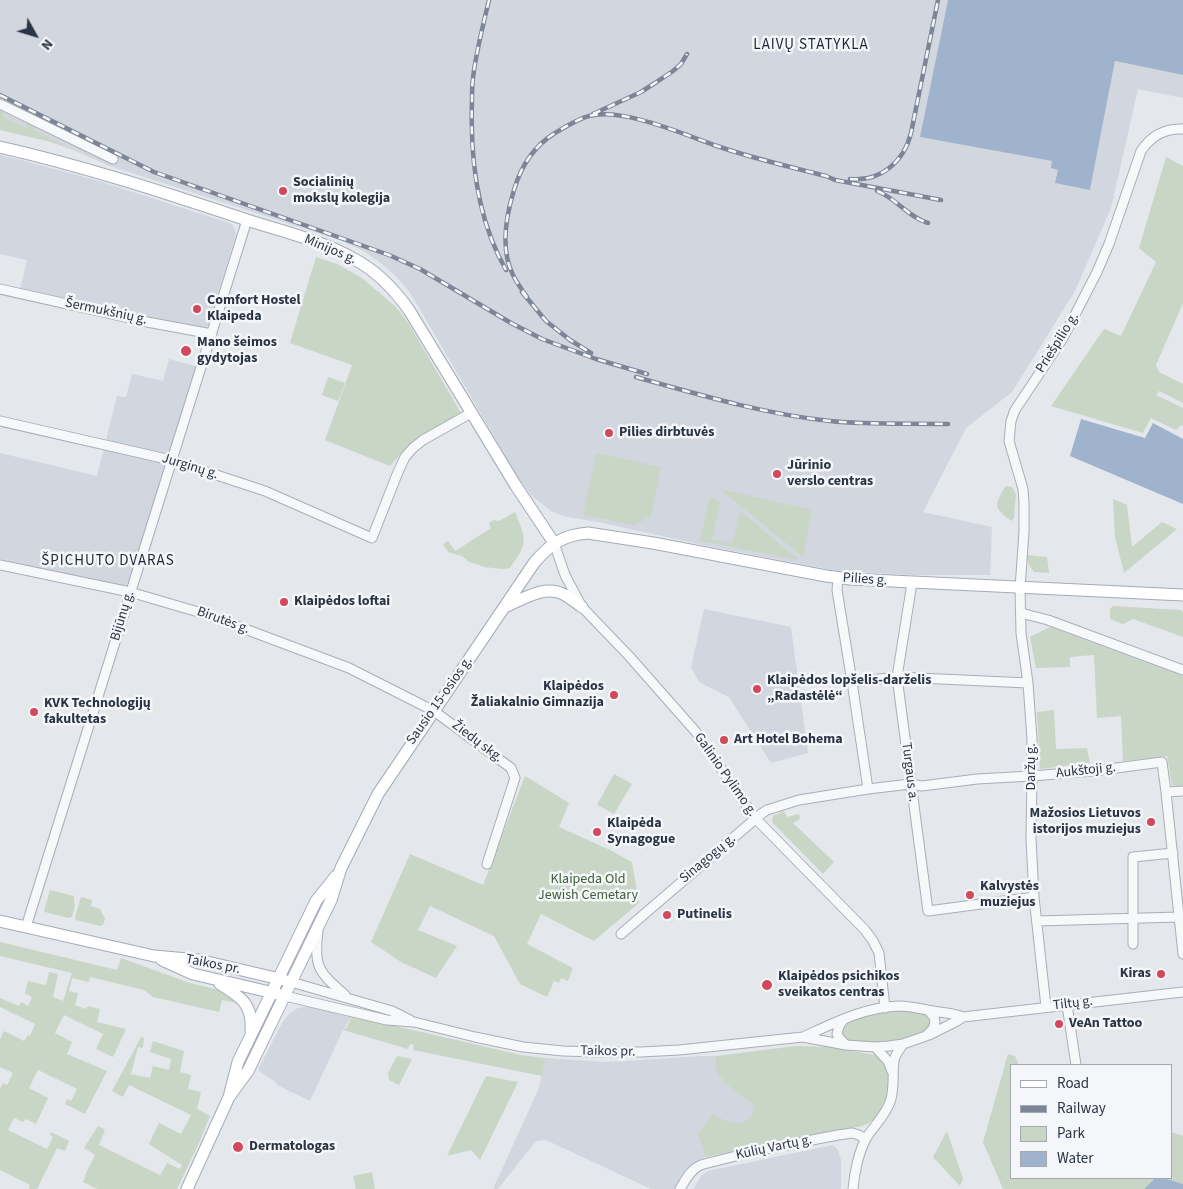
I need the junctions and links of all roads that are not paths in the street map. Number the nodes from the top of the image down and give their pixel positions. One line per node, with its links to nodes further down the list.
1 (0, 104): 4 (street)
2 (1183, 129): 15 (street, Priešpilio g.)
3 (0, 147): 5 (main road, Minijos g.)
4 (113, 159)
5 (247, 220): 7 (street, Bijūnų g.); 8 (main road, Minijos g.)
6 (0, 289): 7 (street, Šermukšnių g.)
7 (212, 334): 10 (street, Bijūnų g.)
8 (471, 413): 10 (street, Jurginų g.); 11 (main road, Minijos g.)
9 (0, 421): 10 (street, Jurginų g.)
10 (171, 460): 16 (street, Bijūnų g.)
11 (554, 543): 13 (main road, Pilies g.); 18 (main road, Sausio 15-osios g.); 19 (street, Galinio Pylimo g.)
12 (0, 564): 16 (street, Birutės g.)
13 (838, 578): 14 (main road, Pilies g.); 23 (street)
14 (912, 583): 15 (main road, Pilies g.); 22 (street, Turgaus a.)
15 (1020, 588): 17 (main road, Pilies g.); 20 (street, Daržų g.)
16 (130, 592): 25 (street, Birutės g.); 43 (street, Bijūnų g.)
17 (1183, 595)
18 (506, 607): 19 (main road); 25 (main road, Sausio 15-osios g.)
19 (582, 607): 32 (street, Galinio Pylimo g.)
20 (1020, 613): 21 (street); 24 (street, Daržų g.)
21 (1183, 670)
22 (897, 677): 23 (street); 24 (street); 27 (street, Turgaus a.)
23 (852, 682): 29 (street)
24 (1028, 683): 26 (street, Daržų g.)
25 (434, 711): 35 (street, Žiedų skg.); 36 (main road, Sausio 15-osios g.)
26 (1032, 776): 28 (street, Aukštoji g.); 31 (street, Aukštoji g.); 37 (street, Daržų g.)
27 (910, 784): 28 (street, Sinagogų g.); 29 (street, Sinagogų g.); 37 (street, Turgaus a.)
28 (922, 786)
29 (868, 788): 32 (street, Sinagogų g.)
30 (1183, 791): 31 (street)
31 (1166, 792): 33 (street)
32 (755, 818): 44 (street, Sinagogų g.); 57 (street, Galinio Pylimo g.)
33 (1173, 855): 34 (street); 38 (street); 39 (street)
34 (1183, 856)
35 (487, 864)
36 (341, 868): 42 (main road, Sausio 15-osios g.); 49 (main road, Sausio 15-osios g.)
37 (1034, 897): 41 (street, Daržų g.)
38 (1181, 918): 39 (street); 46 (street)
39 (1132, 919): 41 (street); 45 (street)
40 (0, 921): 43 (main road, Taikos pr.)
41 (1037, 921): 56 (street, Daržų g.)
42 (319, 926): 50 (main road, Sausio 15-osios g.); 54 (street)
43 (26, 927): 47 (main road, Taikos pr.)
44 (621, 934)
45 (1133, 944)
46 (1183, 954)
47 (154, 956): 48 (main road, Taikos pr.); 49 (main road, Taikos pr.)
48 (213, 978): 51 (main road, Taikos pr.); 63 (main road)
49 (278, 979): 50 (main road, Taikos pr.); 51 (main road, Sausio 15-osios g.)
50 (292, 982): 53 (main road, Sausio 15-osios g.); 54 (street, Taikos pr.)
51 (272, 992): 53 (main road, Taikos pr.); 63 (main road, Sausio 15-osios g.)
52 (1183, 992): 55 (street, Tiltų g.)
53 (285, 996): 61 (street, Taikos pr.); 70 (main road, Sausio 15-osios g.)
54 (347, 997): 61 (street, Taikos pr.)
55 (1066, 1004): 56 (street, Tiltų g.); 68 (street)
56 (1046, 1007): 59 (street, Tiltų g.)
57 (885, 1008): 58 (street, Tiltų g.); 60 (street, Taikos pr.)
58 (928, 1010): 59 (street, Tiltų g.); 62 (street)
59 (964, 1017): 62 (street, Tiltų g.)
60 (843, 1020): 64 (street, Taikos pr.); 66 (street)
61 (414, 1022): 64 (street, Taikos pr.)
62 (926, 1036): 65 (street, Tiltų g.)
63 (250, 1037): 70 (main road, Sausio 15-osios g.)
64 (803, 1037): 66 (street, Taikos pr.)
65 (903, 1044): 67 (street, Tiltų g.); 69 (street)
66 (846, 1045): 67 (street, Taikos pr.)
67 (875, 1047): 69 (street)
68 (1076, 1064)
69 (894, 1075): 71 (street)
70 (228, 1097): 72 (main road, Sausio 15-osios g.)
71 (866, 1139): 73 (street, Kūlių Vartų g.); 74 (street)
72 (187, 1189)
73 (680, 1189)
74 (853, 1189)

